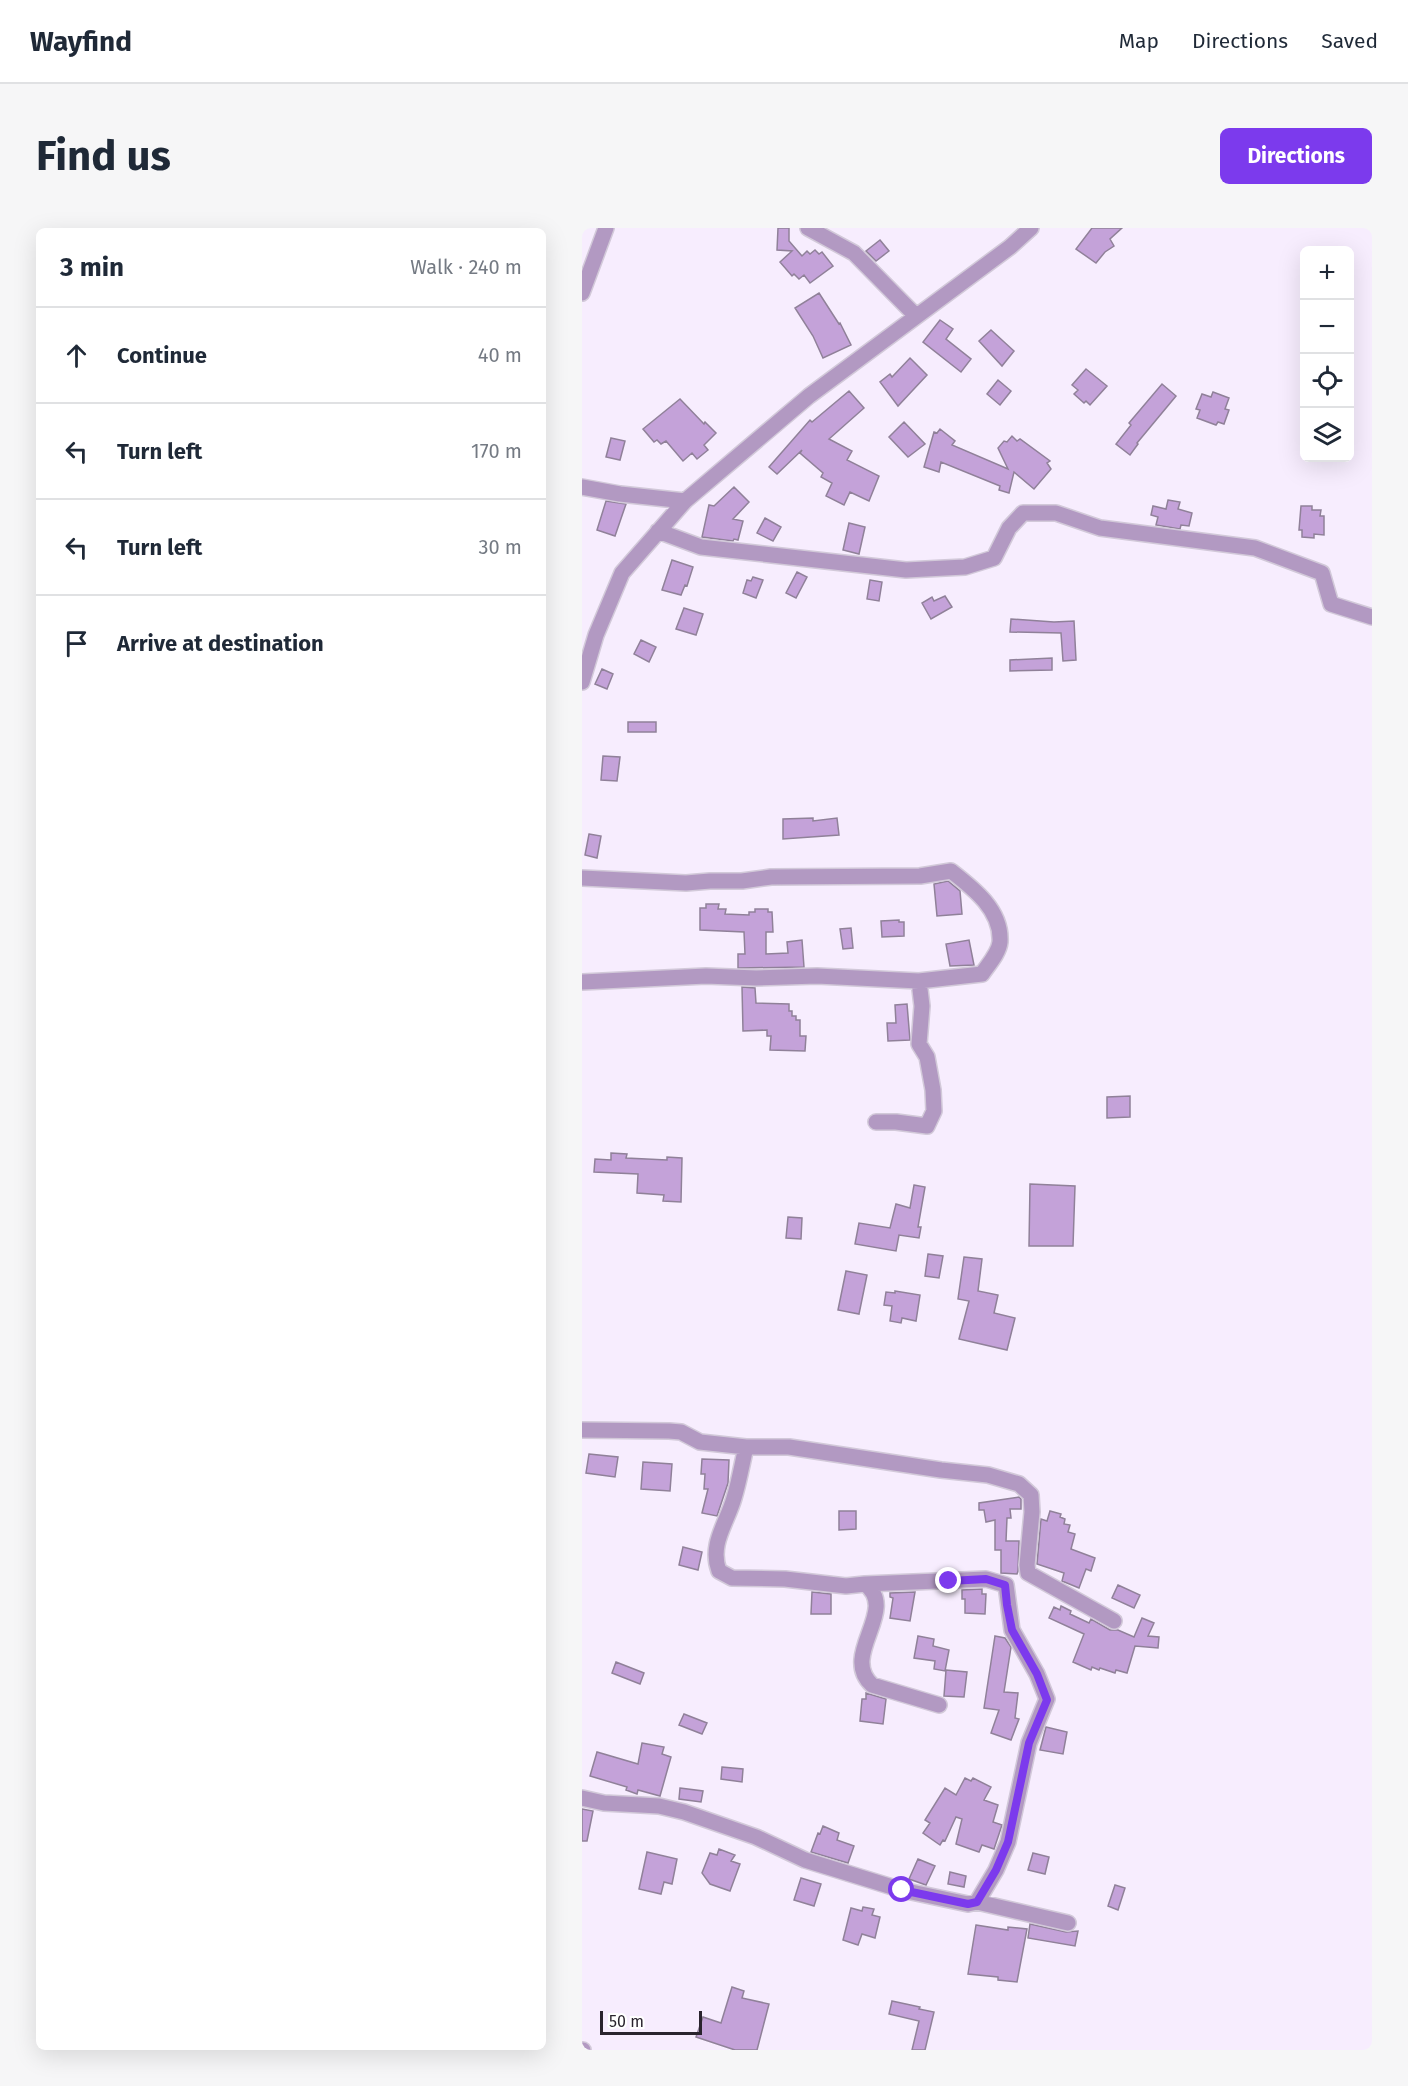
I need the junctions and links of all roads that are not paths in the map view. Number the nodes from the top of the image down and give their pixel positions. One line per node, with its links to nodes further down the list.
1 (606, 228): 4 (street)
2 (808, 228): 5 (street)
3 (1031, 228): 5 (street)
4 (582, 292)
5 (916, 316): 7 (street)
6 (583, 488): 7 (street)
7 (685, 501): 8 (street)
8 (658, 531): 9 (street); 10 (street)
9 (1372, 617)
10 (582, 682)
11 (582, 878): 12 (street)
12 (919, 981): 13 (street); 14 (street)
13 (582, 982)
14 (876, 1122)
15 (582, 1430): 16 (street)
16 (746, 1447): 17 (street); 18 (street)
17 (865, 1584): 19 (street); 21 (street)
18 (1114, 1621)
19 (939, 1705)
20 (582, 1798): 21 (street)
21 (977, 1902): 22 (street)
22 (1068, 1923)

